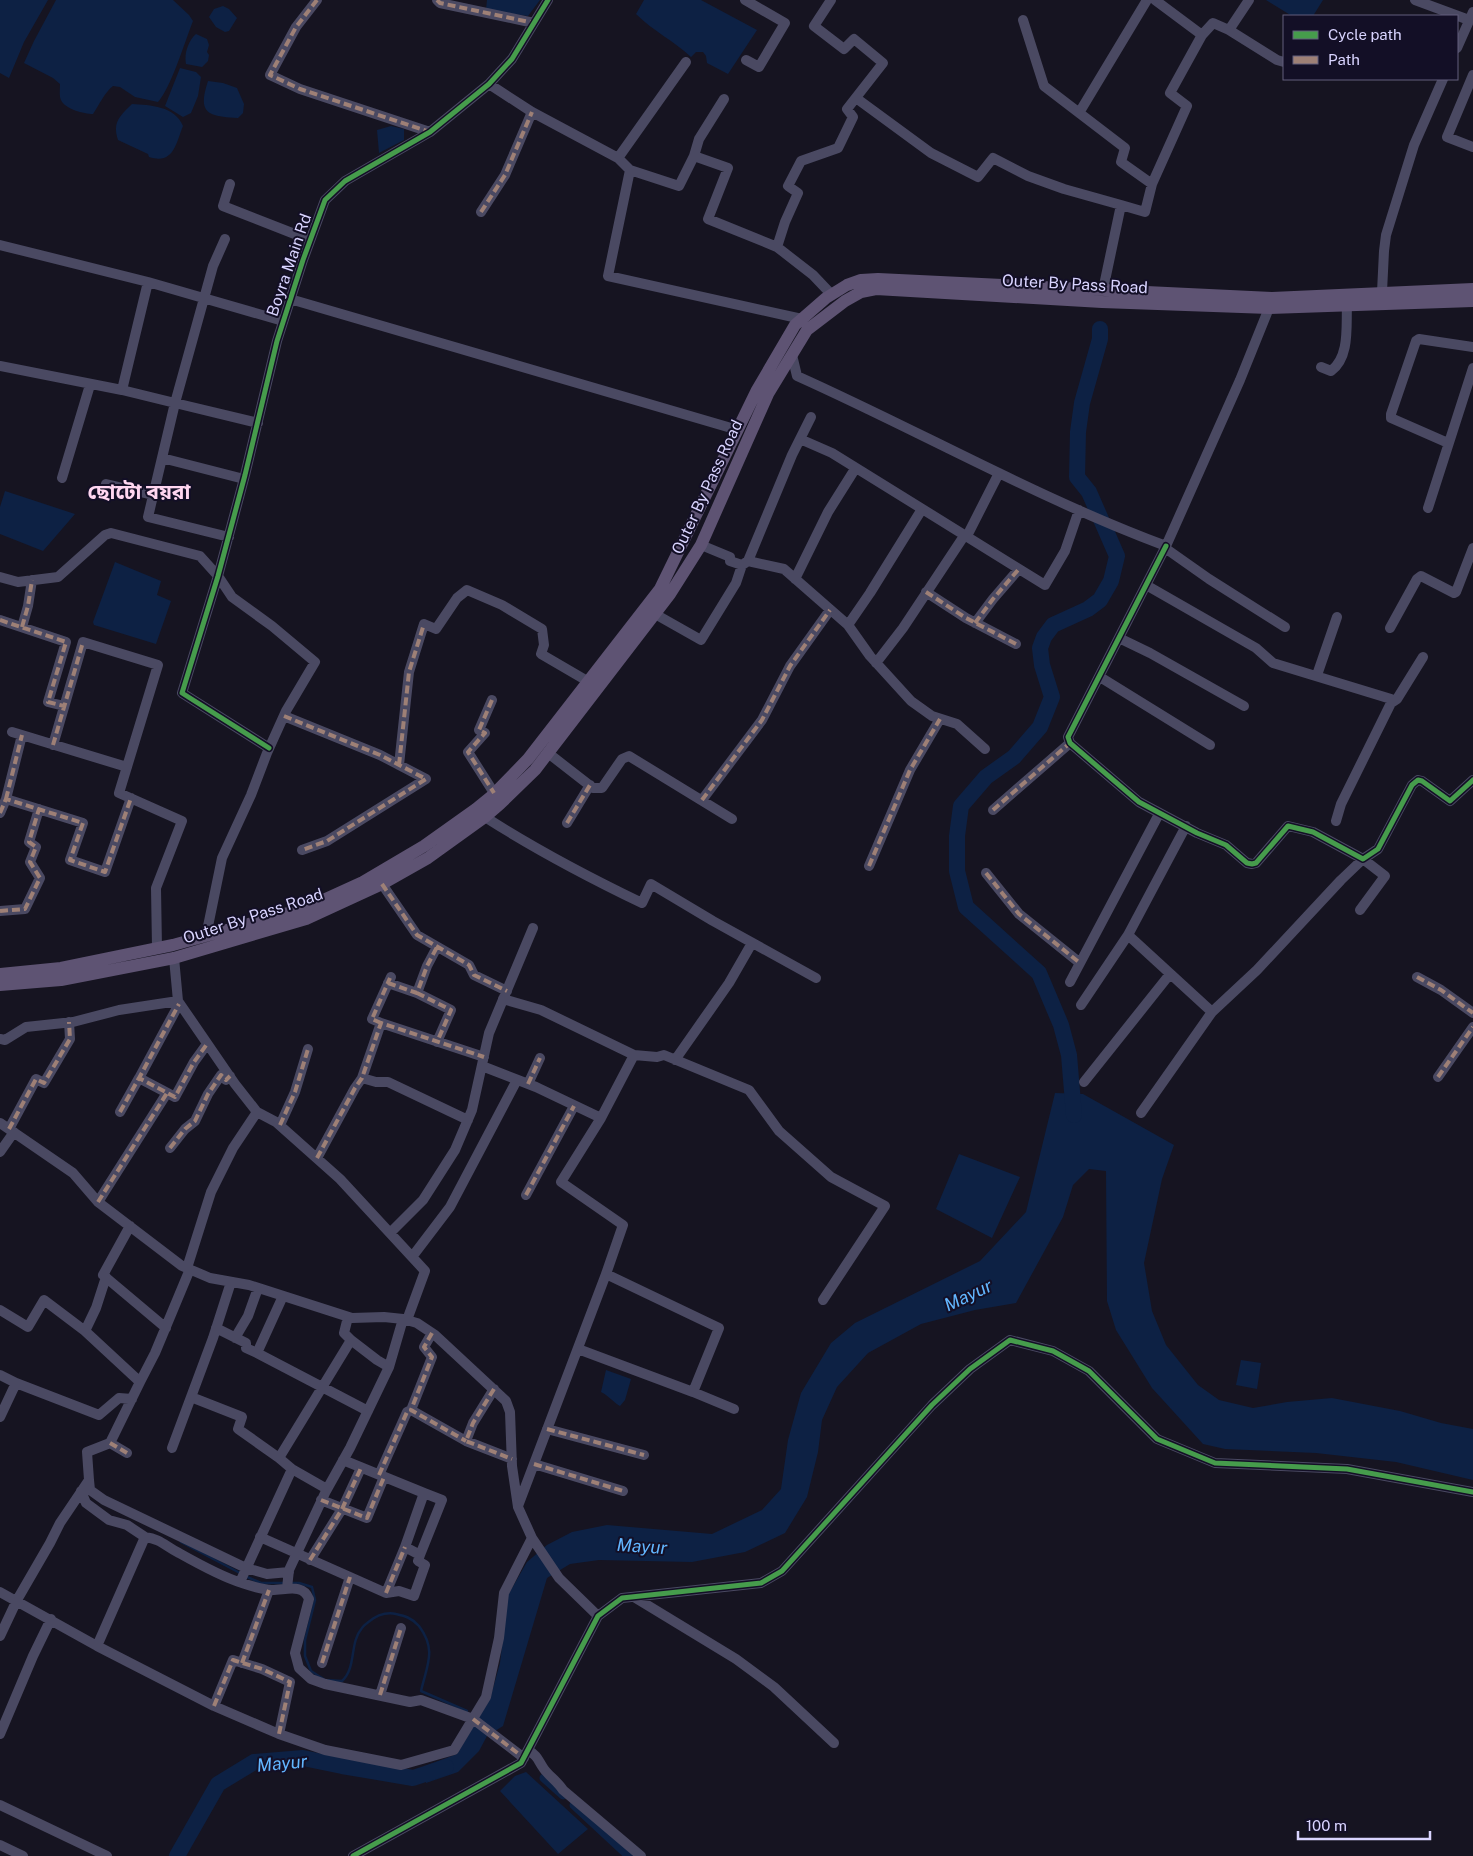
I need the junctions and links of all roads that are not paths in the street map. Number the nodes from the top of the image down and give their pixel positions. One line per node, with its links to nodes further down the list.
1 (317, 0): 27 (street)
2 (437, 0): 12 (street)
3 (548, 0): 12 (street, Boyra Main Rd)
4 (745, 0): 16 (street)
5 (830, 0): 23 (street)
6 (1147, 0): 26 (street)
7 (1155, 0): 14 (street)
8 (1249, 0): 13 (street)
9 (1415, 0): 10 (street)
10 (1471, 16): 15 (street)
11 (1023, 20): 26 (street)
12 (534, 23): 21 (street, Boyra Main Rd)
13 (1229, 30): 14 (street); 18 (street)
14 (1202, 35): 33 (street)
15 (1458, 46)
16 (746, 60)
17 (686, 62): 30 (street)
18 (1283, 62)
19 (1473, 75): 22 (street)
20 (1443, 80): 43 (street)
21 (489, 84): 25 (street); 27 (street, Boyra Main Rd)
22 (1469, 95): 28 (street)
23 (856, 98): 34 (street); 39 (street)
24 (724, 99): 29 (street)
25 (532, 112): 30 (street); 35 (street)
26 (1079, 113): 33 (street)
27 (430, 132): 37 (street, Boyra Main Rd)
28 (1473, 148)
29 (694, 156): 31 (street); 39 (street)
30 (618, 158): 31 (street)
31 (630, 170): 50 (street)
32 (230, 184): 37 (street)
33 (1152, 184): 34 (street)
34 (1121, 205): 42 (street)
35 (481, 212)
36 (224, 239): 45 (street)
37 (310, 240): 46 (street, Boyra Main Rd)
38 (0, 245): 40 (street)
39 (777, 247): 44 (street)
40 (148, 282): 45 (street); 58 (street)
41 (1473, 289): 43 (main road, Outer By Pass Road)
42 (1103, 290): 43 (main road, Outer By Pass Road); 44 (main road, Outer By Pass Road)
43 (1382, 292)
44 (831, 294): 50 (main road, Outer By Pass Road)
45 (205, 299): 51 (street); 59 (street)
46 (290, 299): 51 (street, Boyra Main Rd); 62 (street)
47 (1473, 301): 48 (main road, Outer By Pass Road)
48 (1347, 306): 49 (main road, Outer By Pass Road); 55 (street)
49 (1268, 308): 53 (main road, Outer By Pass Road); 78 (street)
50 (802, 319): 62 (main road, Outer By Pass Road)
51 (283, 321): 61 (street, Boyra Main Rd)
52 (1473, 347): 64 (street)
53 (792, 355): 67 (street); 77 (main road, Outer By Pass Road)
54 (0, 366): 57 (street)
55 (1321, 367)
56 (1473, 368): 64 (street)
57 (90, 385): 58 (street); 68 (street)
58 (122, 390): 59 (street)
59 (175, 403): 61 (street); 65 (street)
60 (810, 417): 63 (street)
61 (258, 423): 69 (street, Boyra Main Rd)
62 (738, 430): 103 (main road, Outer By Pass Road)
63 (800, 439): 66 (street); 80 (street)
64 (1448, 443): 72 (street)
65 (162, 458): 69 (street); 71 (street)
66 (855, 468): 73 (street); 84 (street)
67 (998, 473): 74 (street); 75 (street)
68 (62, 478)
69 (244, 479): 76 (street, Boyra Main Rd)
70 (106, 484): 71 (street)
71 (153, 495): 76 (street)
72 (1428, 508)
73 (922, 509): 75 (street); 93 (street)
74 (1079, 510): 78 (street); 81 (street)
75 (964, 536): 81 (street); 87 (street)
76 (228, 537): 82 (street, Boyra Main Rd)
77 (701, 545): 80 (street); 89 (main road, Outer By Pass Road)
78 (1165, 547): 86 (street); 95 (street)
79 (1473, 548): 96 (street)
80 (745, 563): 84 (street); 89 (street)
81 (1018, 570): 92 (street)
82 (218, 576): 85 (street); 108 (street); 113 (street, Boyra Main Rd)
83 (0, 577): 85 (street)
84 (795, 578): 88 (street)
85 (32, 580): 94 (street)
86 (1146, 585): 97 (street); 101 (street)
87 (926, 592): 92 (street); 100 (street)
88 (830, 610): 93 (street); 123 (street)
89 (655, 614): 115 (main road, Outer By Pass Road)
90 (1337, 616): 101 (street)
91 (0, 620): 94 (street)
92 (975, 623): 98 (street)
93 (848, 624): 100 (street)
94 (22, 627): 106 (street)
95 (1285, 627)
96 (1390, 628)
97 (1119, 638): 102 (street); 107 (street)
98 (1016, 644)
99 (1423, 657): 105 (street)
100 (876, 663): 109 (street)
101 (1317, 675): 105 (street)
102 (1100, 677): 110 (street); 112 (street)
103 (588, 682): 116 (street); 120 (main road, Outer By Pass Road)
104 (492, 700): 120 (street)
105 (1390, 703): 130 (street)
106 (64, 706): 111 (street); 117 (street)
107 (1244, 706)
108 (284, 716): 113 (street); 116 (street)
109 (940, 719): 114 (street); 135 (street)
110 (1070, 742): 125 (street); 127 (street)
111 (53, 745): 117 (street); 122 (street)
112 (1210, 745)
113 (269, 748): 142 (street)
114 (986, 749)
115 (548, 752): 119 (street); 128 (main road, Outer By Pass Road)
116 (399, 765): 133 (street)
117 (127, 767): 121 (street)
118 (1473, 780): 134 (street)
119 (590, 785): 123 (street); 131 (street)
120 (494, 793): 142 (main road, Outer By Pass Road)
121 (131, 798): 124 (street); 145 (street)
122 (6, 799): 124 (street); 126 (street)
123 (702, 800): 129 (street)
124 (39, 810): 138 (street)
125 (993, 810)
126 (0, 813)
127 (1159, 814): 132 (street); 147 (street)
128 (485, 817): 137 (main road, Outer By Pass Road); 143 (street)
129 (732, 819)
130 (1336, 822)
131 (567, 823)
132 (1186, 826): 134 (street); 141 (street)
133 (302, 850)
134 (1363, 860): 139 (street); 158 (street)
135 (869, 866)
136 (986, 873): 147 (street)
137 (382, 884): 144 (street); 146 (main road, Outer By Pass Road)
138 (0, 910)
139 (1360, 910)
140 (533, 928): 155 (street)
141 (1128, 935): 149 (street); 157 (street)
142 (206, 936): 145 (main road, Outer By Pass Road)
143 (752, 943): 151 (street); 169 (street)
144 (437, 947): 154 (street); 155 (street)
145 (157, 948): 148 (main road, Outer By Pass Road)
146 (174, 958): 153 (main road, Outer By Pass Road); 156 (street)
147 (1080, 963): 152 (street)
148 (0, 974)
149 (1170, 974): 158 (street); 176 (street)
150 (1417, 977): 159 (street)
151 (816, 978)
152 (1070, 982)
153 (0, 985)
154 (417, 993): 161 (street); 164 (street)
155 (505, 995): 167 (street); 170 (street)
156 (179, 1003): 160 (street); 165 (street); 174 (street)
157 (1081, 1005)
158 (1212, 1012): 182 (street)
159 (1473, 1013)
160 (69, 1022): 163 (street); 186 (street)
161 (381, 1023): 164 (street); 173 (street)
162 (1473, 1027): 172 (street)
163 (0, 1039)
164 (437, 1042): 170 (street)
165 (207, 1044): 171 (street); 178 (street)
166 (308, 1050): 185 (street)
167 (634, 1055): 169 (street); 183 (street)
168 (540, 1058): 177 (street)
169 (675, 1060): 201 (street)
170 (483, 1062): 175 (street); 184 (street)
171 (230, 1076): 181 (street); 187 (street)
172 (1438, 1077)
173 (362, 1078): 184 (street); 189 (street)
174 (138, 1080): 178 (street); 180 (street)
175 (517, 1080): 177 (street); 194 (street)
176 (1084, 1082)
177 (528, 1084): 179 (street)
178 (167, 1092): 191 (street)
179 (574, 1106): 183 (street); 190 (street)
180 (120, 1112)
181 (257, 1112): 185 (street); 195 (street)
182 (1142, 1113)
183 (601, 1118): 196 (street)
184 (468, 1120): 193 (street)
185 (280, 1125): 189 (street)
186 (8, 1128): 188 (street); 191 (street)
187 (170, 1148)
188 (0, 1152)
189 (317, 1158): 193 (street)
190 (526, 1195)
191 (98, 1202): 192 (street)
192 (130, 1226): 195 (street); 197 (street)
193 (390, 1233): 194 (street)
194 (412, 1257): 204 (street)
195 (189, 1268): 198 (street); 205 (street)
196 (606, 1274): 211 (street); 219 (street)
197 (106, 1277): 205 (street); 207 (street)
198 (231, 1282): 199 (street); 206 (street)
199 (258, 1288): 200 (street); 209 (street)
200 (283, 1296): 203 (street); 212 (street)
201 (823, 1300)
202 (0, 1310): 207 (street)
203 (348, 1316): 204 (street); 210 (street)
204 (405, 1319): 208 (street); 213 (street)
205 (166, 1328): 215 (street)
206 (216, 1328): 209 (street); 220 (street)
207 (85, 1331): 215 (street)
208 (432, 1333): 218 (street); 223 (street)
209 (235, 1338): 212 (street)
210 (351, 1340): 213 (street); 217 (street)
211 (578, 1349): 219 (street); 226 (street)
212 (257, 1353): 217 (street)
213 (389, 1367): 224 (street)
214 (0, 1375): 216 (street)
215 (140, 1382): 221 (street)
216 (16, 1383): 221 (street); 225 (street)
217 (323, 1387): 224 (street); 232 (street)
218 (494, 1389): 227 (street); 233 (street)
219 (693, 1392): 222 (street)
220 (191, 1397): 229 (street); 232 (street)
221 (132, 1399): 228 (street)
222 (734, 1409)
223 (411, 1410): 227 (street); 238 (street)
224 (368, 1411): 234 (street)
225 (0, 1417)
226 (548, 1428): 231 (street); 235 (street)
227 (466, 1441): 233 (street)
228 (110, 1443): 230 (street); 239 (street)
229 (172, 1448)
230 (127, 1453)
231 (644, 1456)
232 (279, 1458): 236 (street)
233 (512, 1459): 246 (street)
234 (343, 1460): 237 (street); 240 (street)
235 (534, 1464): 242 (street); 246 (street)
236 (292, 1468): 240 (street); 249 (street)
237 (361, 1468): 238 (street); 247 (street)
238 (382, 1476): 244 (street); 247 (street)
239 (89, 1480): 241 (street); 255 (street)
240 (327, 1490): 245 (street)
241 (81, 1491): 248 (street); 264 (street)
242 (624, 1491)
243 (1473, 1492): 263 (street)
244 (424, 1493): 251 (street); 253 (street)
245 (321, 1500): 247 (street); 252 (street)
246 (518, 1507): 250 (street)
247 (342, 1509): 254 (street)
248 (145, 1537): 258 (street); 269 (street)
249 (260, 1537): 252 (street); 255 (street)
250 (536, 1542): 265 (street); 274 (street)
251 (405, 1547): 253 (street); 262 (street)
252 (296, 1554): 254 (street); 256 (street)
253 (420, 1554): 262 (street)
254 (310, 1560): 257 (street)
255 (245, 1569): 256 (street); 258 (street)
256 (289, 1574): 259 (street)
257 (350, 1578): 262 (street); 271 (street)
258 (240, 1582): 260 (street)
259 (286, 1588): 260 (street); 272 (street)
260 (269, 1590): 270 (street)
261 (0, 1592): 264 (street)
262 (386, 1593)
263 (634, 1597): 265 (street); 277 (street)
264 (17, 1600): 266 (street); 268 (street)
265 (598, 1616): 278 (street)
266 (51, 1619): 269 (street); 275 (street)
267 (401, 1628): 272 (street)
268 (0, 1636)
269 (97, 1646): 273 (street)
270 (242, 1663): 273 (street); 276 (street)
271 (322, 1663)
272 (380, 1695): 274 (street)
273 (214, 1706): 276 (street)
274 (474, 1720): 276 (street); 278 (street)
275 (0, 1734)
276 (279, 1734)
277 (834, 1743)
278 (526, 1754): 283 (street); 284 (street)
279 (0, 1805): 282 (street)
280 (0, 1846): 281 (street)
281 (23, 1856)
282 (107, 1856)
283 (353, 1856)
284 (641, 1856)

